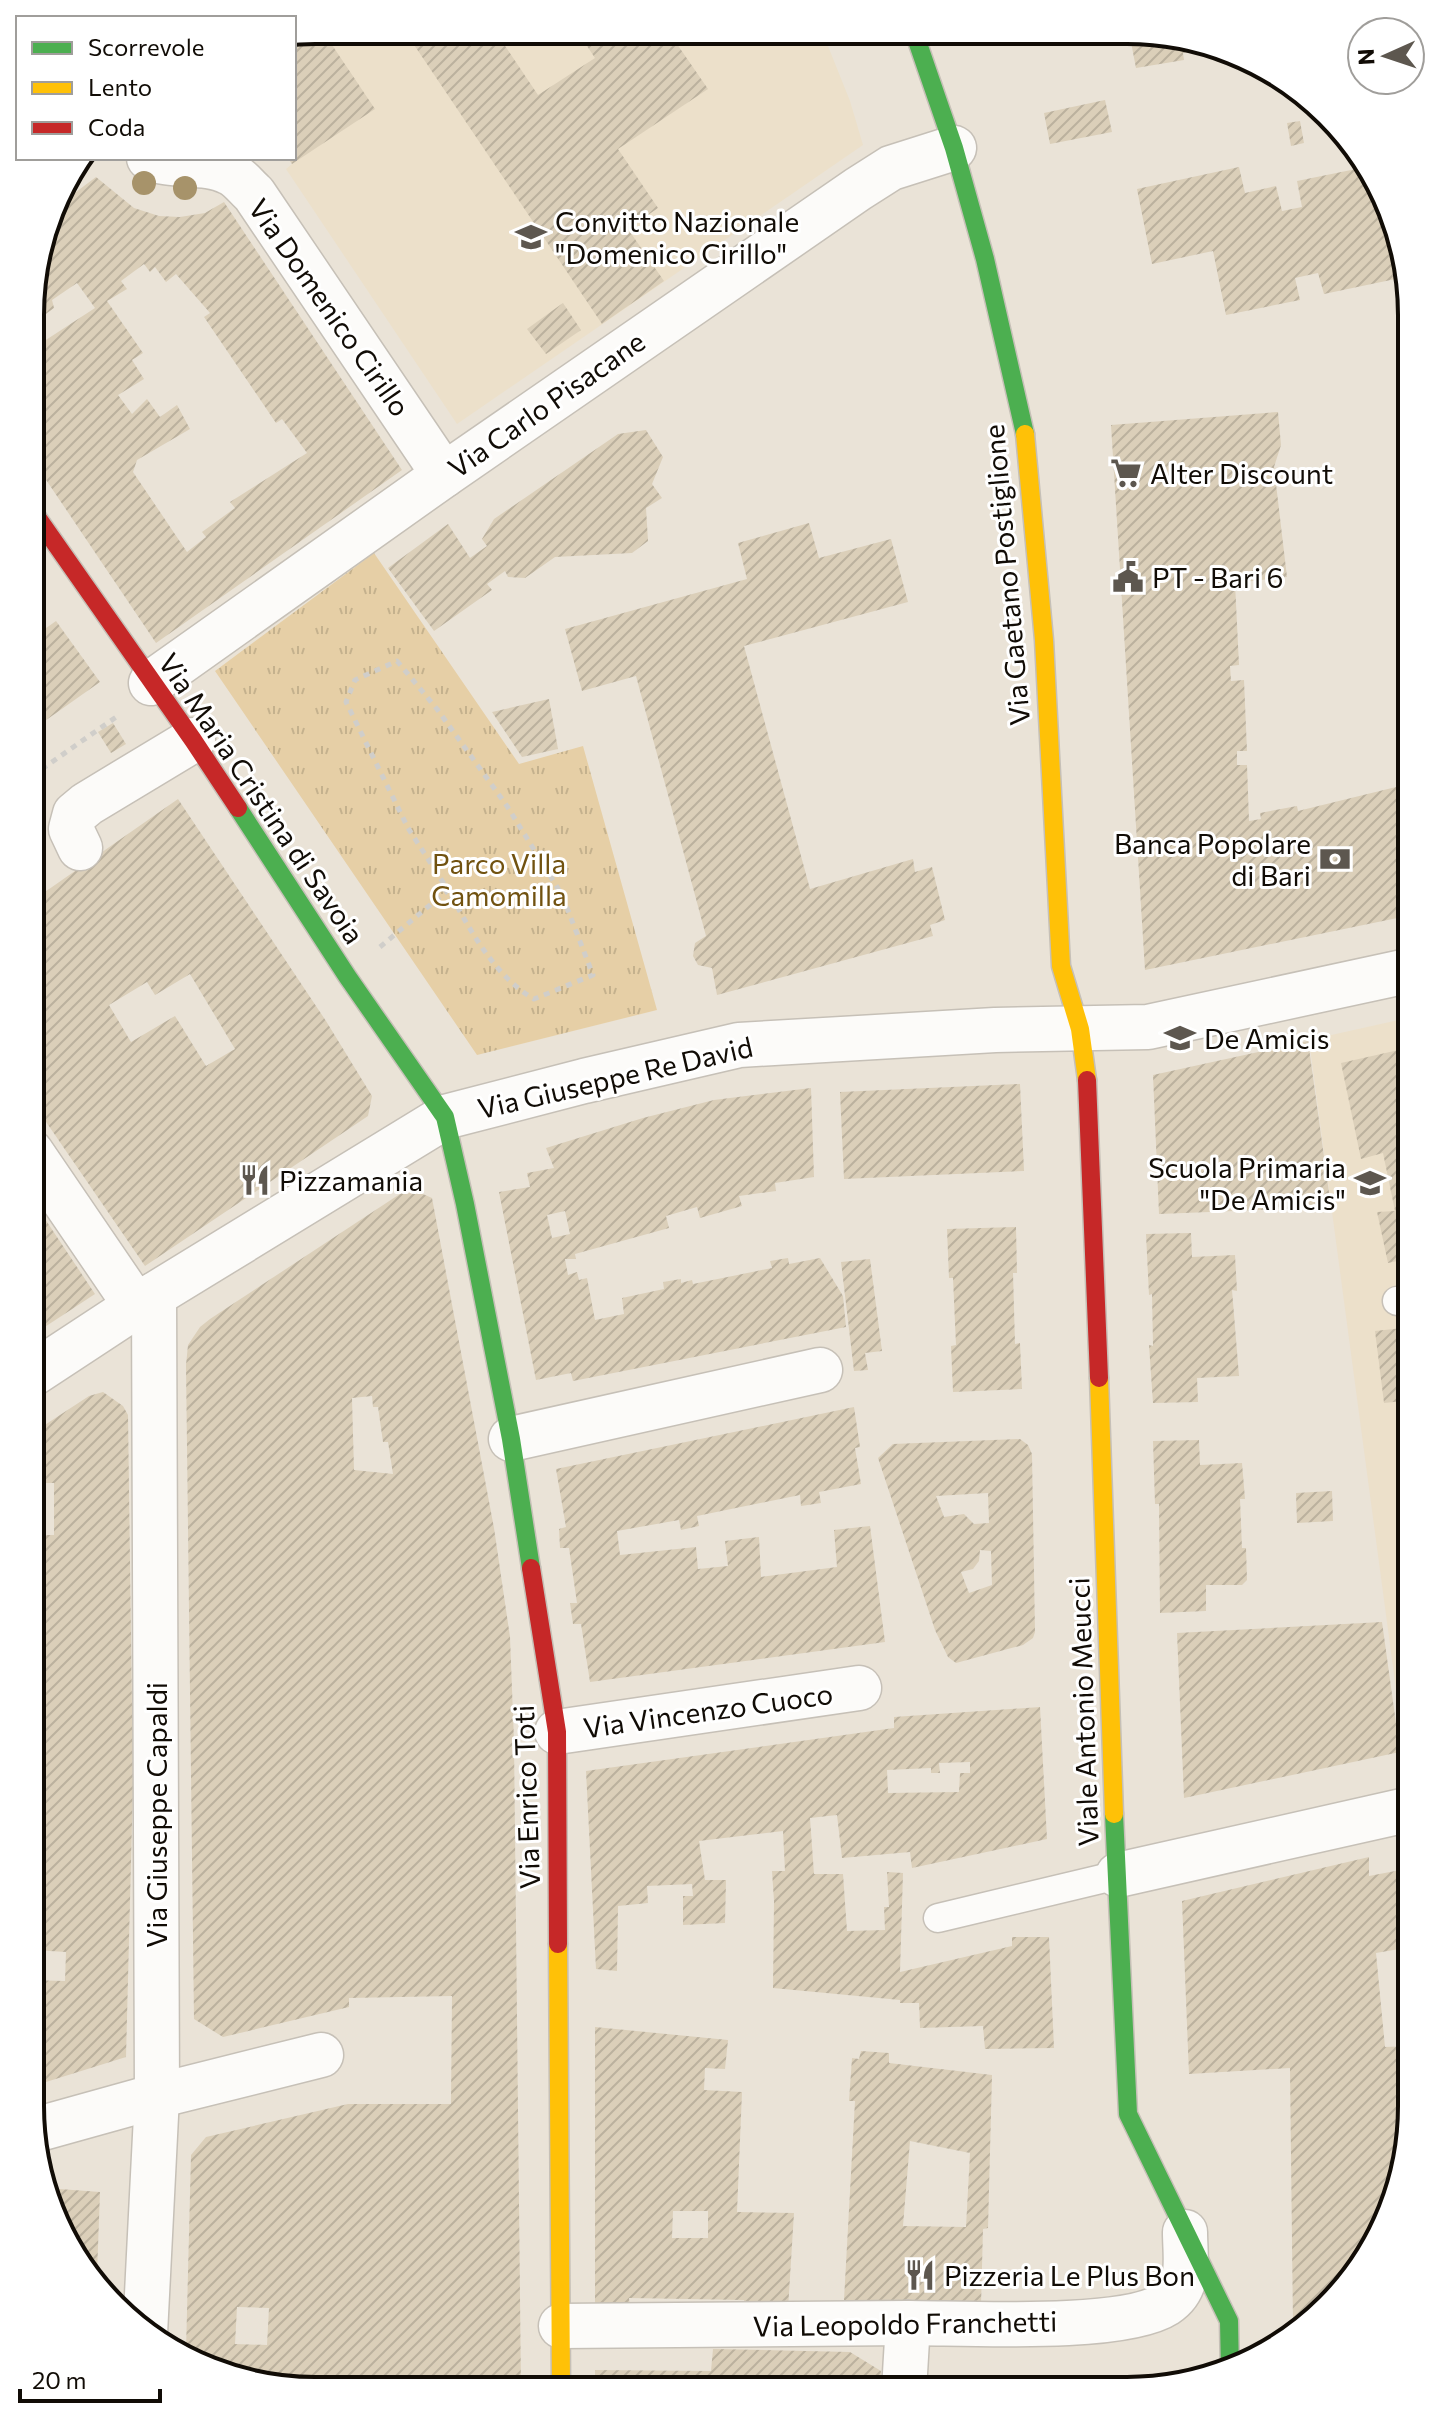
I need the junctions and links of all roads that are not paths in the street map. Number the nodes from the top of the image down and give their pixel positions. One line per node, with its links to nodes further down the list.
1 (918, 44): 2 (main road, Via Gaetano Postiglione)
2 (954, 148): 4 (street, Via Carlo Pisacane); 10 (main road, Via Gaetano Postiglione)
3 (154, 160): 4 (street, Via Domenico Cirillo)
4 (444, 475): 6 (street, Via Carlo Pisacane)
5 (44, 527): 6 (main road, Via Maria Cristina di Savoia)
6 (151, 683): 7 (main road, Via Maria Cristina di Savoia)
7 (193, 740): 8 (street); 11 (main road, Via Maria Cristina di Savoia)
8 (80, 848)
9 (1398, 973): 10 (street, Via Giuseppe Re David)
10 (1080, 1029): 11 (street, Via Giuseppe Re David); 20 (main road, Viale Antonio Meucci)
11 (445, 1117): 13 (street, Via Giuseppe Re David); 16 (main road, Via Enrico Toti)
12 (44, 1169): 13 (street)
13 (145, 1300): 14 (street, Via Giuseppe Re David); 23 (street, Via Giuseppe Capaldi)
14 (44, 1366)
15 (820, 1370): 16 (street)
16 (511, 1439): 18 (main road, Via Enrico Toti)
17 (859, 1688): 18 (street, Via Vincenzo Cuoco)
18 (557, 1732): 28 (main road, Via Enrico Toti)
19 (1397, 1812): 20 (street)
20 (1118, 1875): 21 (lane); 25 (main road, Viale Antonio Meucci)
21 (938, 1918)
22 (321, 2055): 23 (street)
23 (157, 2096): 24 (street); 26 (street, Via Giuseppe Capaldi)
24 (45, 2127)
25 (1185, 2232): 27 (street, Via Leopoldo Franchetti); 29 (main road, Viale Antonio Meucci)
26 (146, 2317)
27 (908, 2323): 28 (street, Via Leopoldo Franchetti); 31 (street)
28 (561, 2326): 30 (main road, Via Enrico Toti)
29 (1230, 2356)
30 (561, 2377)
31 (905, 2377)

